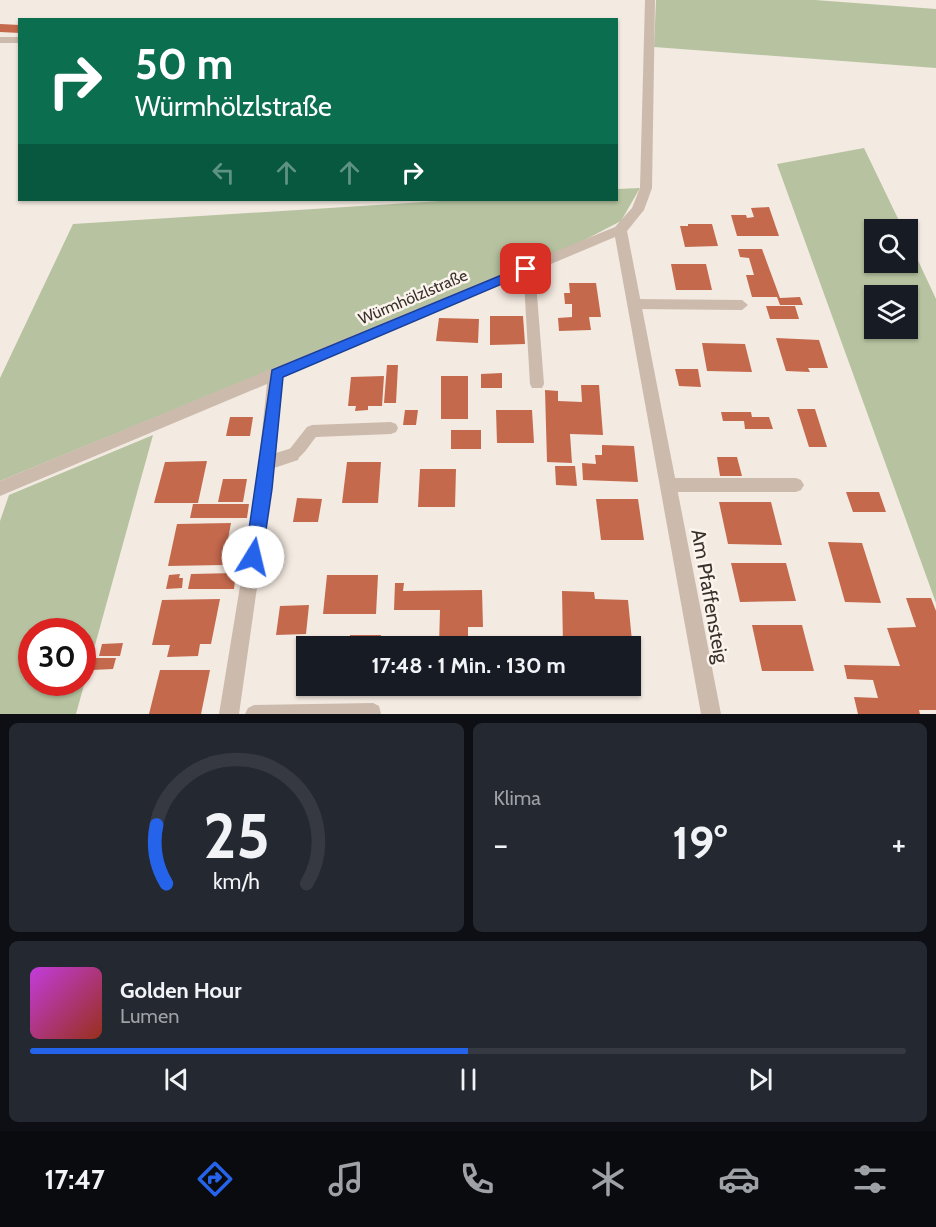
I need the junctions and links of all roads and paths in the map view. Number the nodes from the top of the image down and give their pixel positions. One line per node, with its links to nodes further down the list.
1 (650, 0): 4 (street, Würmhölzlstraße)
2 (0, 40): 3 (lane)
3 (18, 40)
4 (620, 230): 5 (street, Würmhölzlstraße); 6 (street, Am Pfaffensteig)
5 (526, 269): 8 (street, Würmhölzlstraße); 9 (lane)
6 (634, 304): 7 (lane); 13 (street, Am Pfaffensteig)
7 (742, 305)
8 (276, 374): 12 (street); 15 (street, Würmhölzlstraße)
9 (537, 384)
10 (392, 428): 11 (lane)
11 (292, 455): 12 (street)
12 (266, 464): 17 (street)
13 (669, 485): 14 (lane); 19 (street, Am Pfaffensteig)
14 (796, 485)
15 (0, 489)
16 (373, 712): 18 (lane)
17 (229, 714)
18 (254, 714)
19 (711, 714)

